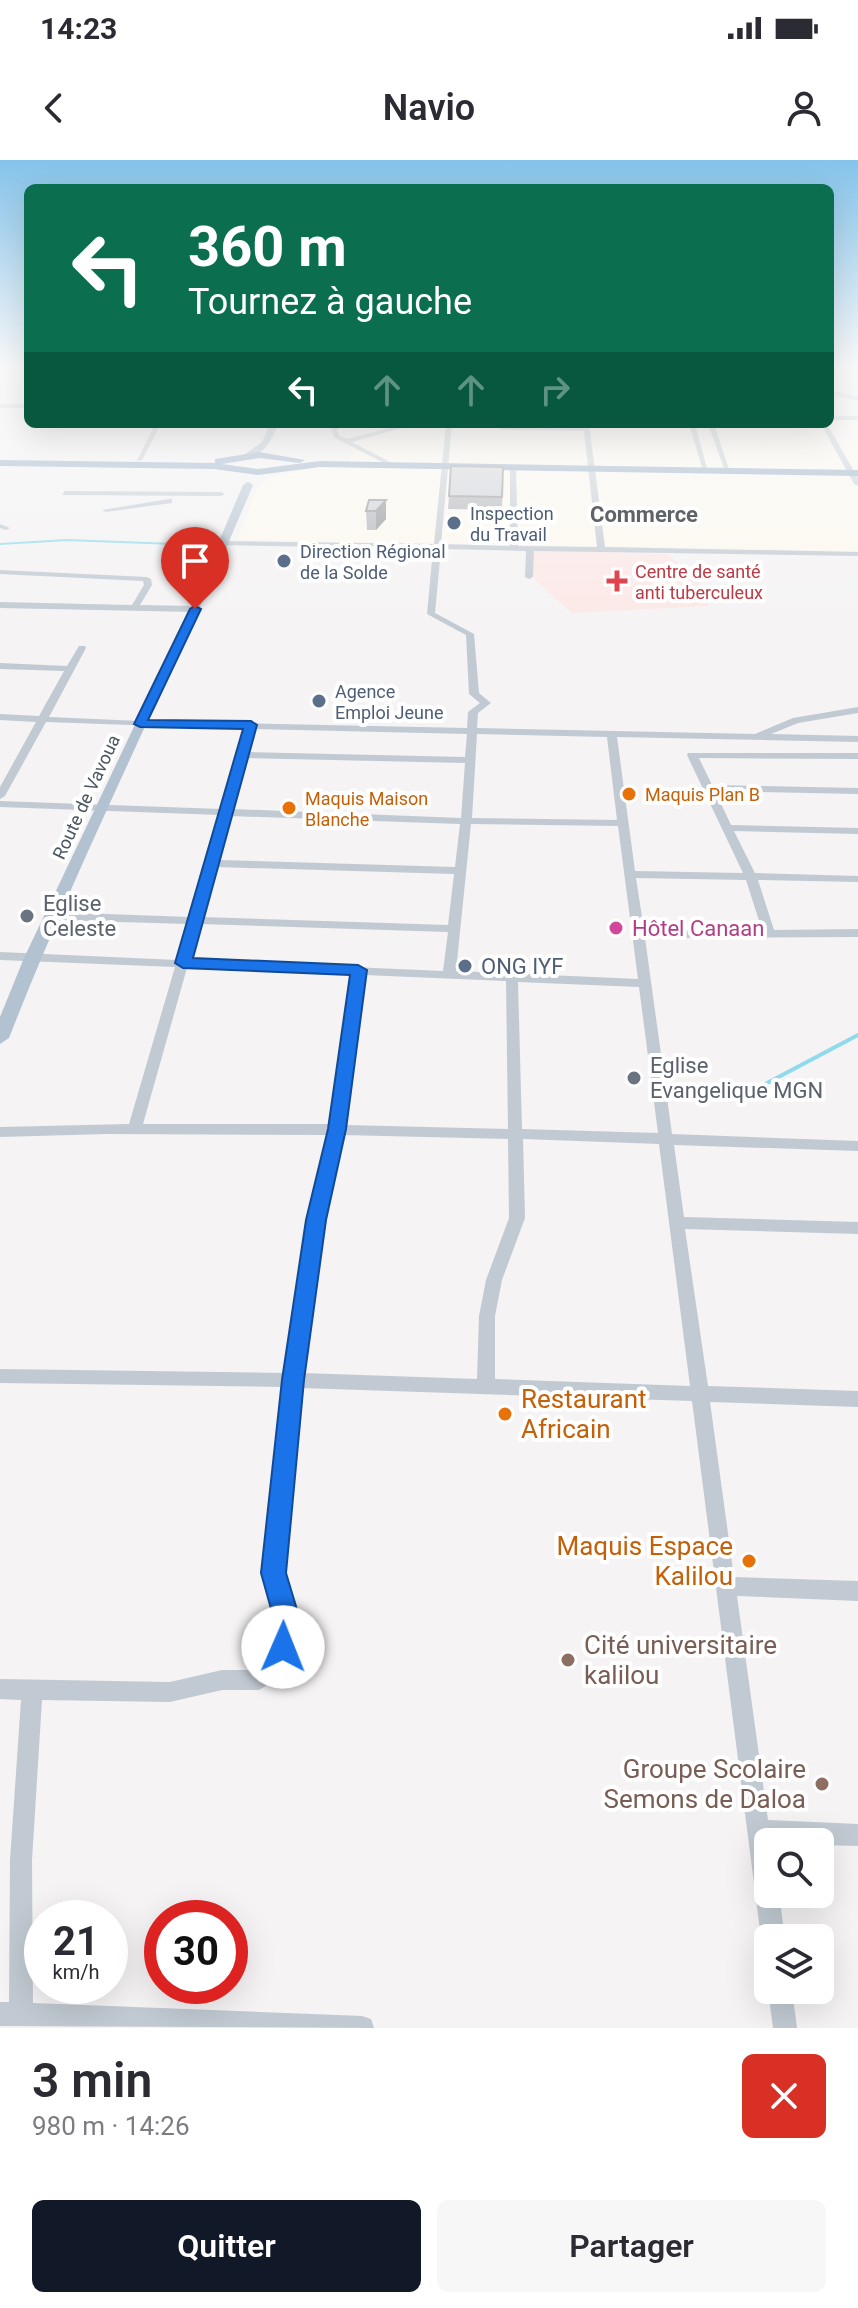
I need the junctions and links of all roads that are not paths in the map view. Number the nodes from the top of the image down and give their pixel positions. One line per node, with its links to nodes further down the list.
1 (141, 456): 12 (street)
2 (256, 456): 21 (main road)
3 (273, 456): 13 (main road)
4 (349, 456): 14 (street)
5 (375, 456): 15 (street)
6 (444, 456): 16 (street)
7 (589, 456): 18 (street)
8 (702, 456): 19 (street)
9 (723, 456): 20 (street)
10 (844, 456): 22 (street)
11 (0, 460): 12 (highway); 21 (highway)
12 (139, 460): 21 (highway)
13 (277, 463): 14 (highway); 21 (highway); 21 (highway)
14 (349, 464): 15 (highway)
15 (392, 465): 16 (highway)
16 (443, 466): 17 (highway); 27 (street)
17 (513, 467): 18 (highway); 28 (street)
18 (591, 469): 19 (highway); 30 (street)
19 (706, 471): 20 (highway)
20 (728, 471): 22 (highway)
21 (244, 472): 24 (street); 26 (main road, Route de Vavoua)
22 (857, 476)
23 (65, 493): 24 (street)
24 (221, 494): 25 (street)
25 (106, 510)
26 (220, 543): 27 (street); 36 (main road, Route de Vavoua)
27 (436, 546): 28 (street); 45 (street)
28 (514, 547): 29 (street)
29 (530, 548): 30 (street); 33 (street)
30 (601, 549): 31 (street)
31 (858, 554)
32 (0, 572): 35 (street)
33 (529, 577)
34 (0, 605): 35 (street)
35 (135, 607): 36 (street)
36 (195, 609): 43 (main road, Route de Vavoua)
37 (82, 648): 39 (street)
38 (0, 666): 39 (street)
39 (71, 669): 42 (street)
40 (858, 710): 47 (street)
41 (0, 717): 42 (street)
42 (46, 718): 43 (street); 54 (street)
43 (140, 724): 44 (street); 56 (main road, Route de Vavoua)
44 (251, 725): 45 (street); 49 (street)
45 (472, 729): 46 (street); 51 (street)
46 (611, 733): 47 (street); 59 (street)
47 (757, 736): 48 (street)
48 (858, 739)
49 (242, 755): 51 (street); 57 (street)
50 (858, 756): 52 (street)
51 (471, 760): 58 (street)
52 (707, 788): 53 (street); 60 (street)
53 (858, 791)
54 (0, 796)
55 (0, 804): 56 (street)
56 (102, 806): 57 (street); 67 (main road, Route de Vavoua)
57 (226, 811): 58 (street); 62 (street)
58 (466, 821): 59 (street); 63 (street)
59 (624, 823): 64 (street)
60 (728, 828): 61 (street); 65 (street)
61 (858, 831)
62 (211, 863): 63 (street); 68 (street)
63 (460, 871): 69 (street)
64 (631, 874): 65 (street); 72 (street)
65 (751, 877): 66 (street); 70 (street)
66 (858, 879)
67 (51, 916): 68 (street); 74 (main road, Route de Vavoua)
68 (195, 920): 69 (street); 75 (street)
69 (454, 929): 77 (street)
70 (768, 931): 71 (street); 72 (street)
71 (858, 933)
72 (639, 934): 79 (street)
73 (0, 956): 74 (street)
74 (32, 958): 75 (street); 80 (main road, Route de Vavoua)
75 (183, 963): 76 (street); 81 (street)
76 (358, 970): 77 (street); 82 (street)
77 (449, 974): 78 (street)
78 (512, 977): 79 (street); 84 (street)
79 (645, 983): 85 (street)
80 (2, 1030)
81 (135, 1128): 82 (street); 83 (street)
82 (337, 1129): 84 (street); 90 (street)
83 (0, 1132)
84 (516, 1135): 85 (street); 91 (street)
85 (667, 1139): 86 (street); 87 (street)
86 (858, 1146)
87 (679, 1223): 88 (street); 92 (street)
88 (858, 1228)
89 (0, 1376): 90 (street)
90 (293, 1380): 91 (street); 97 (street)
91 (486, 1386): 92 (street)
92 (702, 1393): 93 (street); 94 (street)
93 (858, 1399)
94 (727, 1586): 95 (street); 98 (street)
95 (858, 1591)
96 (0, 1689): 97 (street)
97 (32, 1690): 102 (street)
98 (759, 1828)
99 (834, 1834): 100 (street)
100 (858, 1835)
101 (782, 2004): 104 (street)
102 (11, 2014): 103 (street)
103 (362, 2028)
104 (785, 2028)

